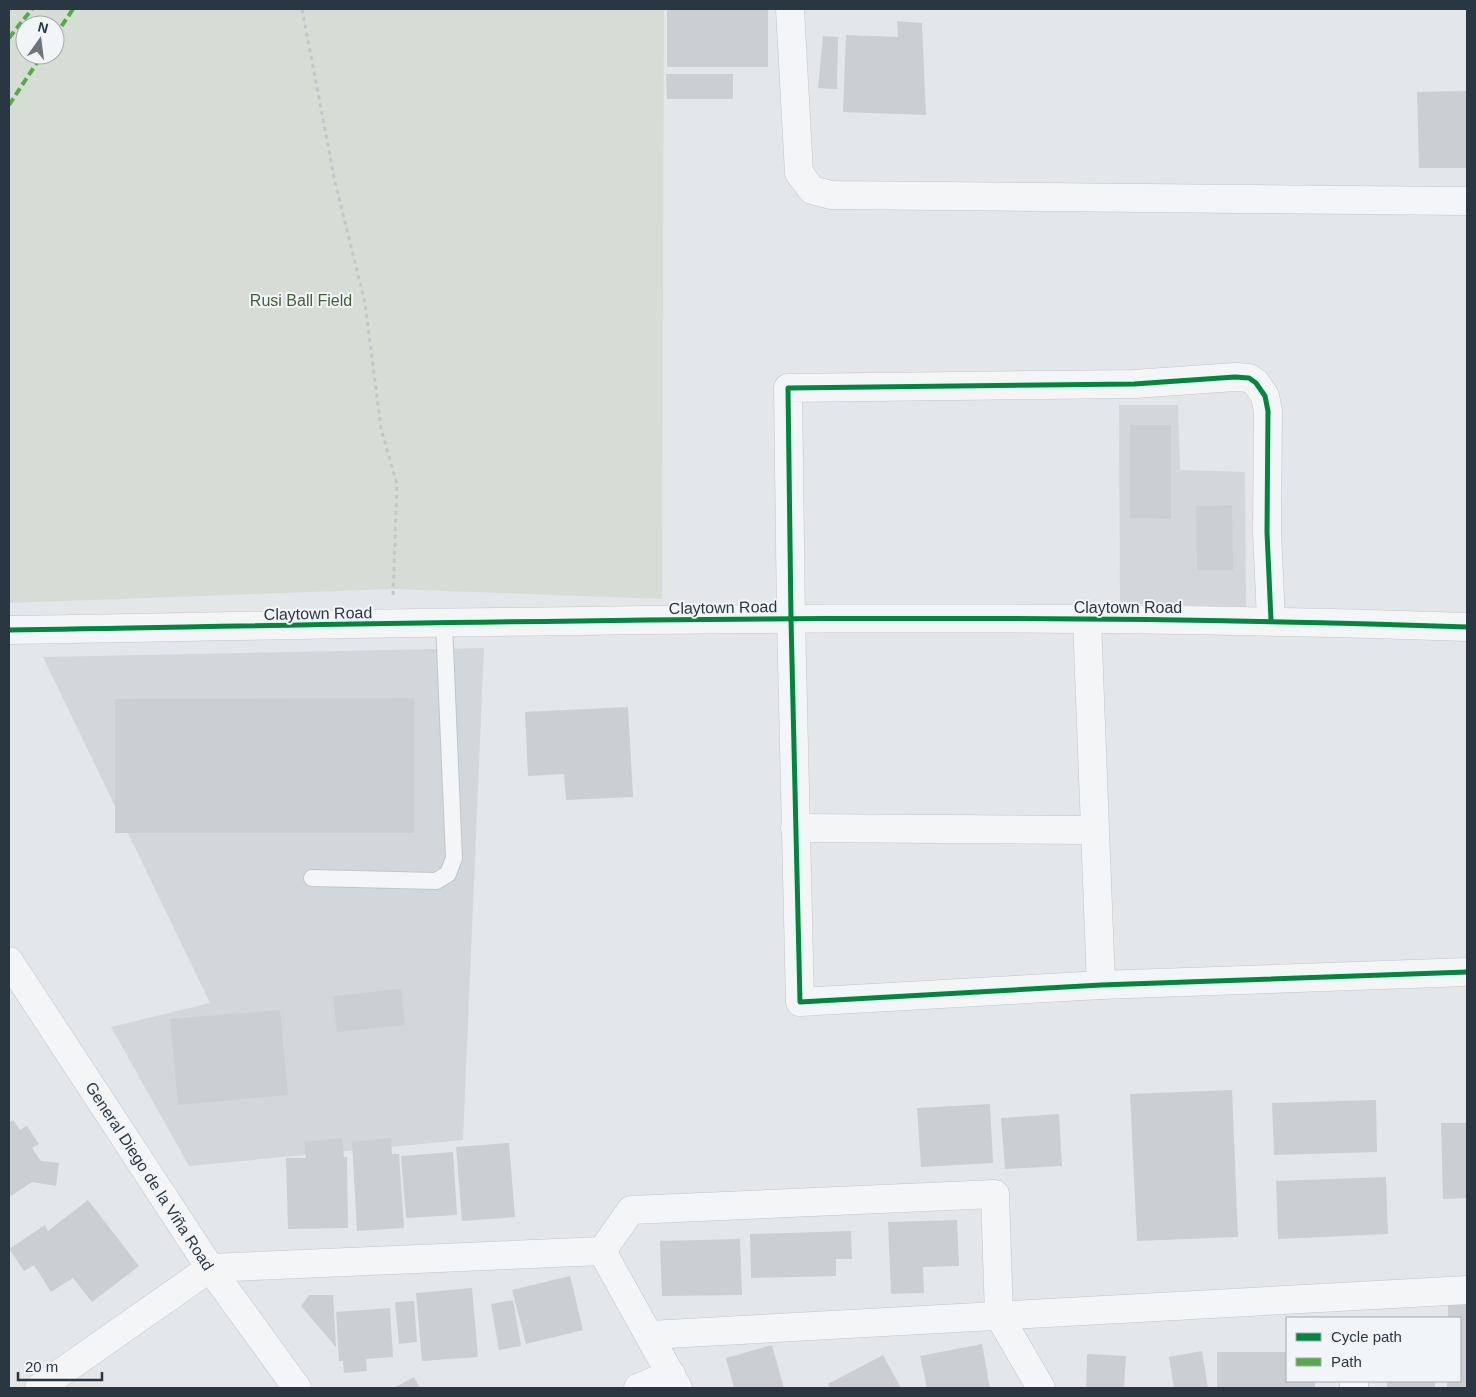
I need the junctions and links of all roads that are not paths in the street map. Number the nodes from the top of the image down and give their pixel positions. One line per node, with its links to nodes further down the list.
1 (790, 9): 2 (street)
2 (1467, 201)
3 (791, 619): 4 (street, Claytown Road); 5 (street); 6 (street, Claytown Road); 9 (street)
4 (1086, 620): 5 (street, Claytown Road); 10 (street)
5 (1271, 620): 7 (street, Claytown Road)
6 (444, 624): 8 (street, Claytown Road); 11 (lane)
7 (1467, 627)
8 (9, 630)
9 (796, 828): 10 (street); 14 (street)
10 (1093, 830): 14 (street)
11 (312, 878)
12 (9, 963): 16 (street, General Diego de la Viña Road)
13 (1467, 972): 14 (street)
14 (1101, 985)
15 (602, 1251): 16 (street); 19 (street); 20 (street)
16 (210, 1268): 22 (street); 23 (street, General Diego de la Viña Road)
17 (1467, 1290): 18 (street)
18 (1352, 1307): 19 (street)
19 (999, 1316): 20 (street); 25 (street)
20 (649, 1335): 21 (street)
21 (674, 1381): 24 (street)
22 (39, 1388)
23 (297, 1388)
24 (638, 1388)
25 (1042, 1388)

